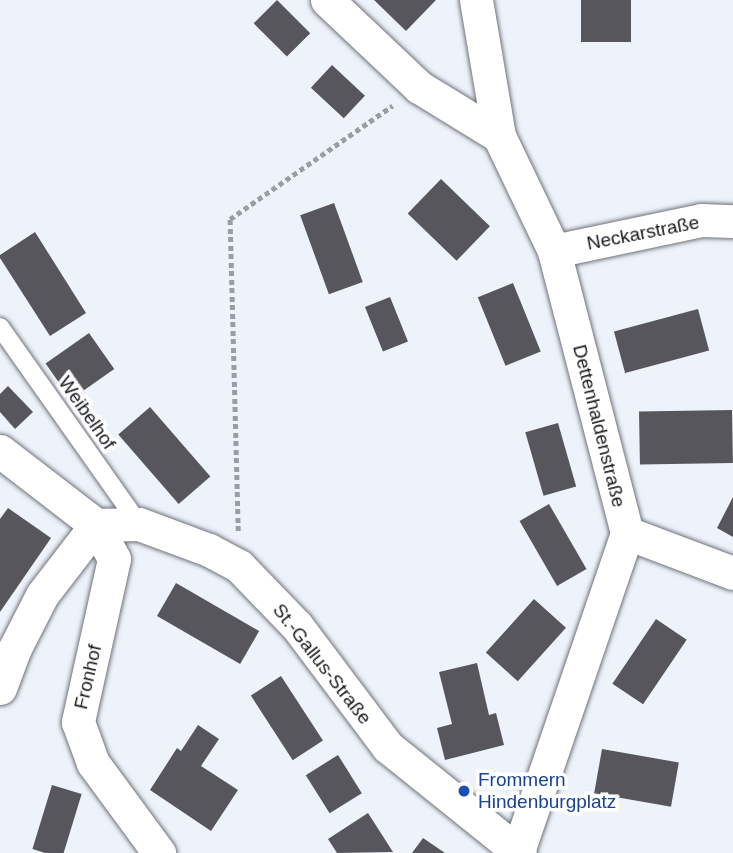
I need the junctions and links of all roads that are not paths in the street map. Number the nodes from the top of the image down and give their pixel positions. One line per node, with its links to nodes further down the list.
1 (327, 0): 3 (street)
2 (476, 0): 3 (street, Dettenhaldenstraße)
3 (499, 136): 5 (street, Dettenhaldenstraße)
4 (733, 221): 5 (street, Neckarstraße)
5 (554, 251): 10 (street, Dettenhaldenstraße)
6 (0, 327): 8 (lane, Weibelhof)
7 (0, 451): 9 (street)
8 (139, 524): 9 (street, St.-Gallus-Straße); 13 (street, St.-Gallus-Straße)
9 (96, 525): 12 (street); 14 (street, Fronhof)
10 (627, 533): 11 (street); 13 (street, Dettenhaldenstraße)
11 (733, 573)
12 (0, 688)
13 (519, 852)
14 (159, 853)

